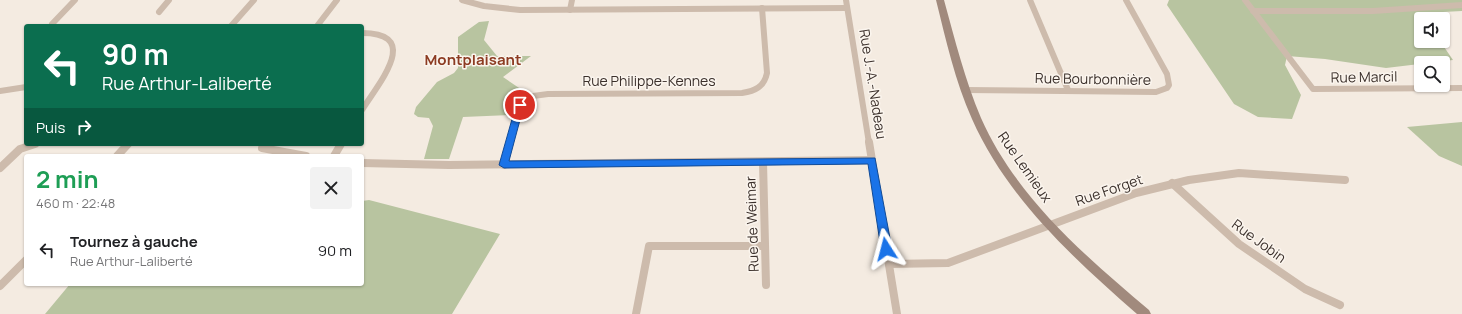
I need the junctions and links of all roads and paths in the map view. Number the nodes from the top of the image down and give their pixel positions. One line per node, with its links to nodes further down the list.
1 (75, 0): 17 (street)
2 (168, 0): 16 (street)
3 (254, 0): 18 (street)
4 (337, 0): 19 (street)
5 (462, 0): 14 (street)
6 (572, 0): 14 (street)
7 (940, 0): 23 (street, Rue Lemieux)
8 (1030, 0): 24 (street)
9 (1126, 0): 24 (street, Rue Bourbonnière)
10 (1245, 0): 15 (street)
11 (847, 4): 13 (street); 32 (street, Rue J.-A.-Nadeau)
12 (1462, 5): 15 (street)
13 (762, 8): 14 (street); 35 (street, Rue Philippe-Kennes)
14 (570, 10)
15 (1253, 11): 22 (street, Rue Marcil)
16 (159, 12)
17 (52, 24)
18 (233, 24)
19 (319, 24)
20 (364, 33): 26 (street)
21 (24, 87): 25 (street)
22 (1462, 88)
23 (966, 90): 24 (street, Rue Bourbonnière); 39 (street, Rue Lemieux)
24 (1068, 90)
25 (0, 91)
26 (364, 107)
27 (29, 146): 36 (street)
28 (126, 146): 30 (street)
29 (262, 148): 31 (street)
30 (119, 154)
31 (295, 154)
32 (872, 160): 33 (street); 42 (street, Rue J.-A.-Nadeau)
33 (763, 162): 35 (street); 40 (street, Rue de Weimar)
34 (364, 163): 35 (street)
35 (504, 165)
36 (0, 168)
37 (1345, 180): 38 (street, Rue Forget)
38 (1172, 183): 39 (street, Rue Forget); 45 (street, Rue Jobin)
39 (1050, 225): 42 (street, Rue Forget); 48 (street, Rue Lemieux)
40 (765, 246): 44 (street, Rue de Weimar); 46 (street)
41 (24, 262): 43 (street)
42 (889, 264): 47 (street, Rue J.-A.-Nadeau)
43 (1, 285)
44 (766, 285)
45 (1340, 305)
46 (636, 314)
47 (897, 314)
48 (1145, 314)

